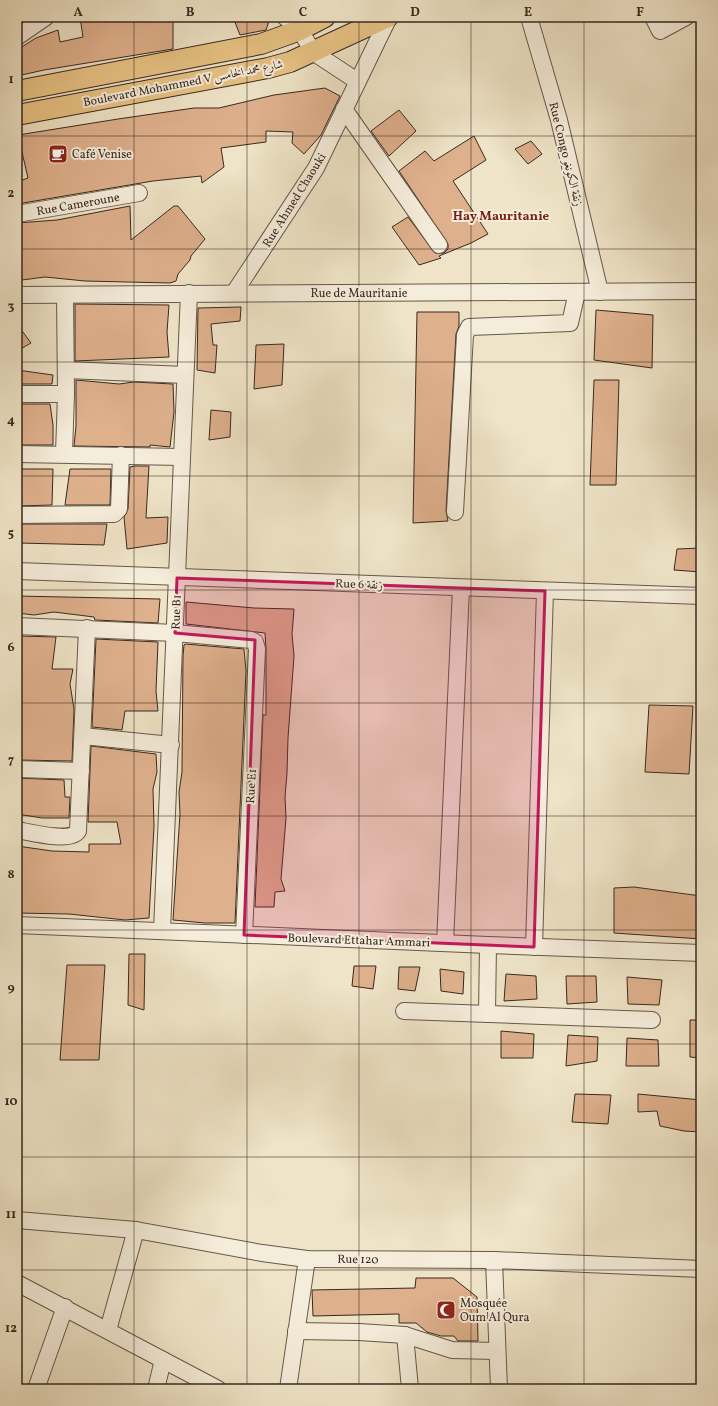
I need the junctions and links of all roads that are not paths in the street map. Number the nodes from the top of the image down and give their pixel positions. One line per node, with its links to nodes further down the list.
1 (285, 17): 8 (street)
2 (325, 17): 8 (main road, Boulevard Mohammed V شارع محمد الخامس)
3 (389, 17): 10 (main road, Boulevard Mohammed V شارع محمد الخامس); 11 (street, Rue Ahmed Chaouki)
4 (528, 17): 20 (street, Rue Congo زنقة الكونغو)
5 (686, 17): 7 (street)
6 (39, 19): 9 (street)
7 (657, 24)
8 (300, 30): 10 (street); 12 (main road, Boulevard Mohammed V شارع محمد الخامس)
9 (17, 37)
10 (313, 52): 11 (street); 14 (main road, Boulevard Mohammed V شارع محمد الخامس)
11 (357, 81): 13 (street, Rue Ahmed Chaouki)
12 (17, 91)
13 (344, 109): 17 (street); 22 (street, Rue Ahmed Chaouki)
14 (17, 115)
15 (139, 193): 16 (street, Rue Cameroune)
16 (17, 214)
17 (439, 245)
18 (701, 291): 20 (street, Rue de Mauritanie)
19 (577, 292): 20 (street, Rue de Mauritanie); 22 (street, Rue de Mauritanie); 33 (street)
20 (600, 292)
21 (189, 293): 22 (street, Rue de Mauritanie); 24 (street, Rue de Mauritanie); 26 (street, Rue B1)
22 (234, 293)
23 (17, 294): 24 (street, Rue de Mauritanie)
24 (65, 295): 25 (street)
25 (66, 370): 26 (street); 28 (street)
26 (185, 375): 32 (street, Rue B1)
27 (17, 394): 28 (street)
28 (66, 394): 29 (street)
29 (64, 453): 30 (street); 31 (street)
30 (17, 454)
31 (121, 455): 32 (street); 34 (street)
32 (182, 457): 36 (street, Rue B1)
33 (455, 512)
34 (17, 515)
35 (17, 571): 36 (street, Rue 6 زنقة)
36 (177, 578): 37 (street, Rue 6 زنقة); 42 (street, Rue B1)
37 (461, 588): 38 (street, Rue 6 زنقة); 51 (street)
38 (545, 591): 39 (street, Rue 6 زنقة); 53 (street)
39 (701, 596)
40 (17, 626): 41 (street)
41 (87, 628): 42 (street); 43 (street)
42 (175, 633): 44 (street, Rue B1); 50 (street, Rue E1)
43 (83, 736): 44 (street); 46 (street)
44 (171, 745): 49 (street, Rue B1)
45 (17, 769): 46 (street)
46 (81, 771): 47 (street)
47 (17, 830)
48 (17, 925): 49 (street, Boulevard Ettahar Ammari)
49 (162, 931): 50 (street, Boulevard Ettahar Ammari)
50 (244, 935): 51 (street, Boulevard Ettahar Ammari)
51 (444, 943): 52 (street, Boulevard Ettahar Ammari)
52 (488, 945): 53 (street, Boulevard Ettahar Ammari); 56 (street)
53 (534, 947): 54 (street, Boulevard Ettahar Ammari)
54 (701, 952)
55 (404, 1011): 56 (street)
56 (486, 1014): 57 (street)
57 (652, 1020)
58 (17, 1220): 59 (street, Rue 120)
59 (136, 1230): 60 (street, Rue 120); 65 (street)
60 (306, 1259): 61 (street, Rue 120); 66 (street)
61 (494, 1260): 62 (street, Rue 120); 68 (street)
62 (701, 1269)
63 (17, 1283): 64 (street)
64 (64, 1307): 65 (street); 70 (street)
65 (108, 1330): 69 (street)
66 (296, 1331): 67 (street); 73 (street)
67 (405, 1335): 68 (street); 74 (street)
68 (497, 1351): 75 (street)
69 (163, 1360): 71 (street); 72 (street)
70 (36, 1389)
71 (156, 1389)
72 (218, 1389)
73 (288, 1389)
74 (410, 1389)
75 (499, 1389)

